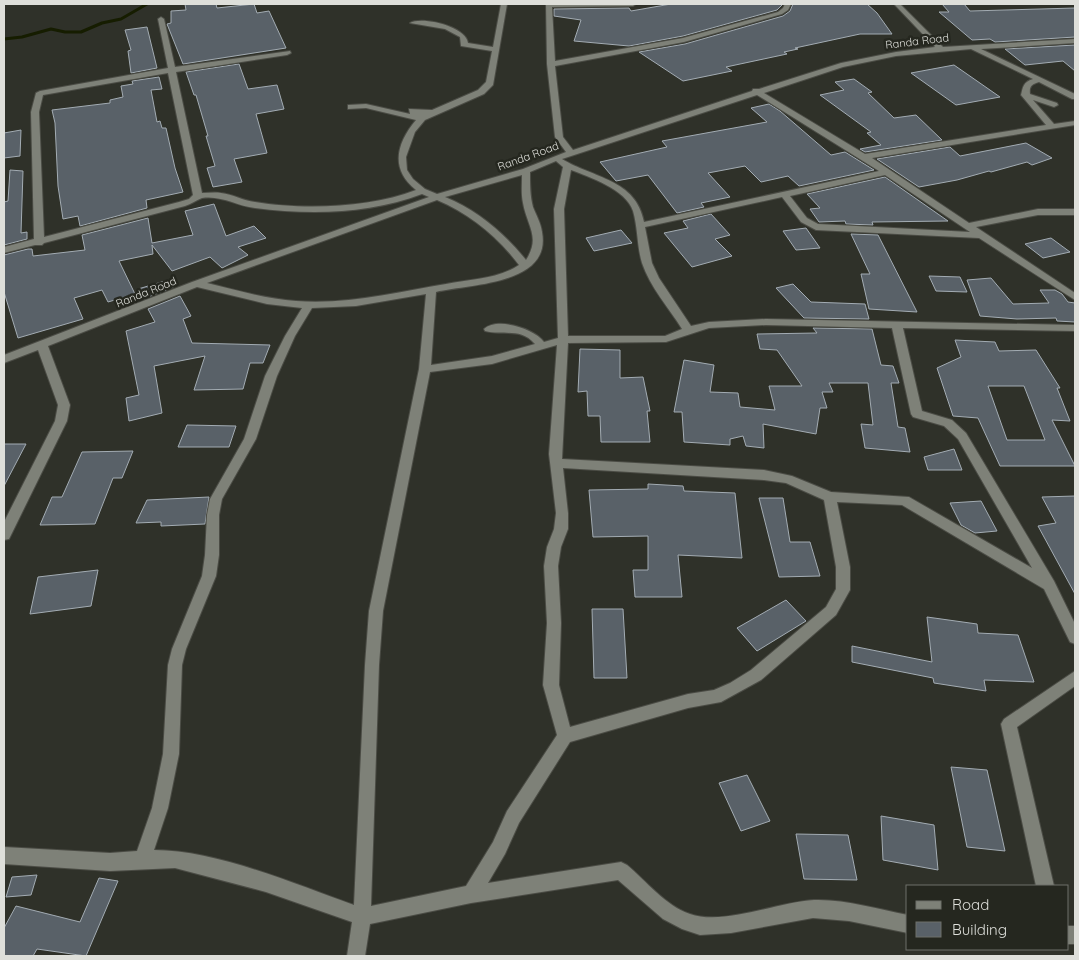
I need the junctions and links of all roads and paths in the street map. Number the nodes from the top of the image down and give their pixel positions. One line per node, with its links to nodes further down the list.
1 (504, 4): 11 (street)
2 (549, 4): 3 (street); 13 (street)
3 (633, 4)
4 (788, 4): 13 (street)
5 (897, 4): 10 (street)
6 (161, 19): 14 (street)
7 (414, 23): 11 (street)
8 (1075, 41): 9 (street, Randa Road)
9 (972, 46): 10 (street, Randa Road); 15 (street)
10 (941, 49): 16 (street, Randa Road)
11 (496, 50): 21 (street)
12 (287, 53): 14 (street)
13 (551, 64): 25 (street)
14 (171, 70): 30 (street); 36 (street)
15 (1039, 80): 17 (street); 18 (street)
16 (756, 91): 24 (street); 25 (street, Randa Road)
17 (1026, 95): 19 (street); 23 (street)
18 (1075, 97)
19 (1054, 105)
20 (351, 107): 21 (street)
21 (433, 112): 28 (street)
22 (1075, 123): 23 (street)
23 (1052, 127): 24 (street)
24 (864, 157): 27 (street)
25 (565, 159): 26 (street, Randa Road); 33 (street); 47 (street)
26 (526, 171): 31 (street, Randa Road); 38 (street)
27 (886, 172): 29 (street); 34 (street)
28 (422, 191): 30 (street); 31 (street)
29 (783, 193): 33 (street); 35 (street)
30 (198, 196): 36 (street)
31 (437, 197): 38 (street); 39 (street, Randa Road)
32 (1075, 212): 34 (street)
33 (642, 225): 46 (street)
34 (967, 226): 35 (street)
35 (982, 235): 41 (street)
36 (39, 242): 37 (street)
37 (4, 250)
38 (526, 267): 40 (street)
39 (196, 284): 42 (street); 48 (street, Randa Road)
40 (431, 290): 42 (street); 51 (street)
41 (1075, 297)
42 (309, 305): 61 (street)
43 (897, 325): 44 (street); 46 (street); 56 (street)
44 (1075, 328)
45 (489, 329): 49 (street)
46 (688, 330): 47 (street)
47 (563, 340): 49 (street); 52 (street)
48 (42, 345): 50 (street, Randa Road); 54 (street)
49 (542, 346): 51 (street)
50 (4, 359)
51 (426, 369): 64 (street)
52 (556, 463): 53 (street); 59 (street)
53 (830, 497): 56 (street); 59 (street)
54 (10, 508): 55 (street)
55 (4, 535)
56 (1049, 585): 57 (street)
57 (1075, 638)
58 (1075, 678): 62 (street)
59 (565, 736): 63 (street)
60 (4, 856): 61 (street)
61 (143, 858): 64 (street)
62 (1045, 885)
63 (471, 894): 64 (street); 65 (street)
64 (362, 917): 66 (street)
65 (906, 924)
66 (356, 956)

